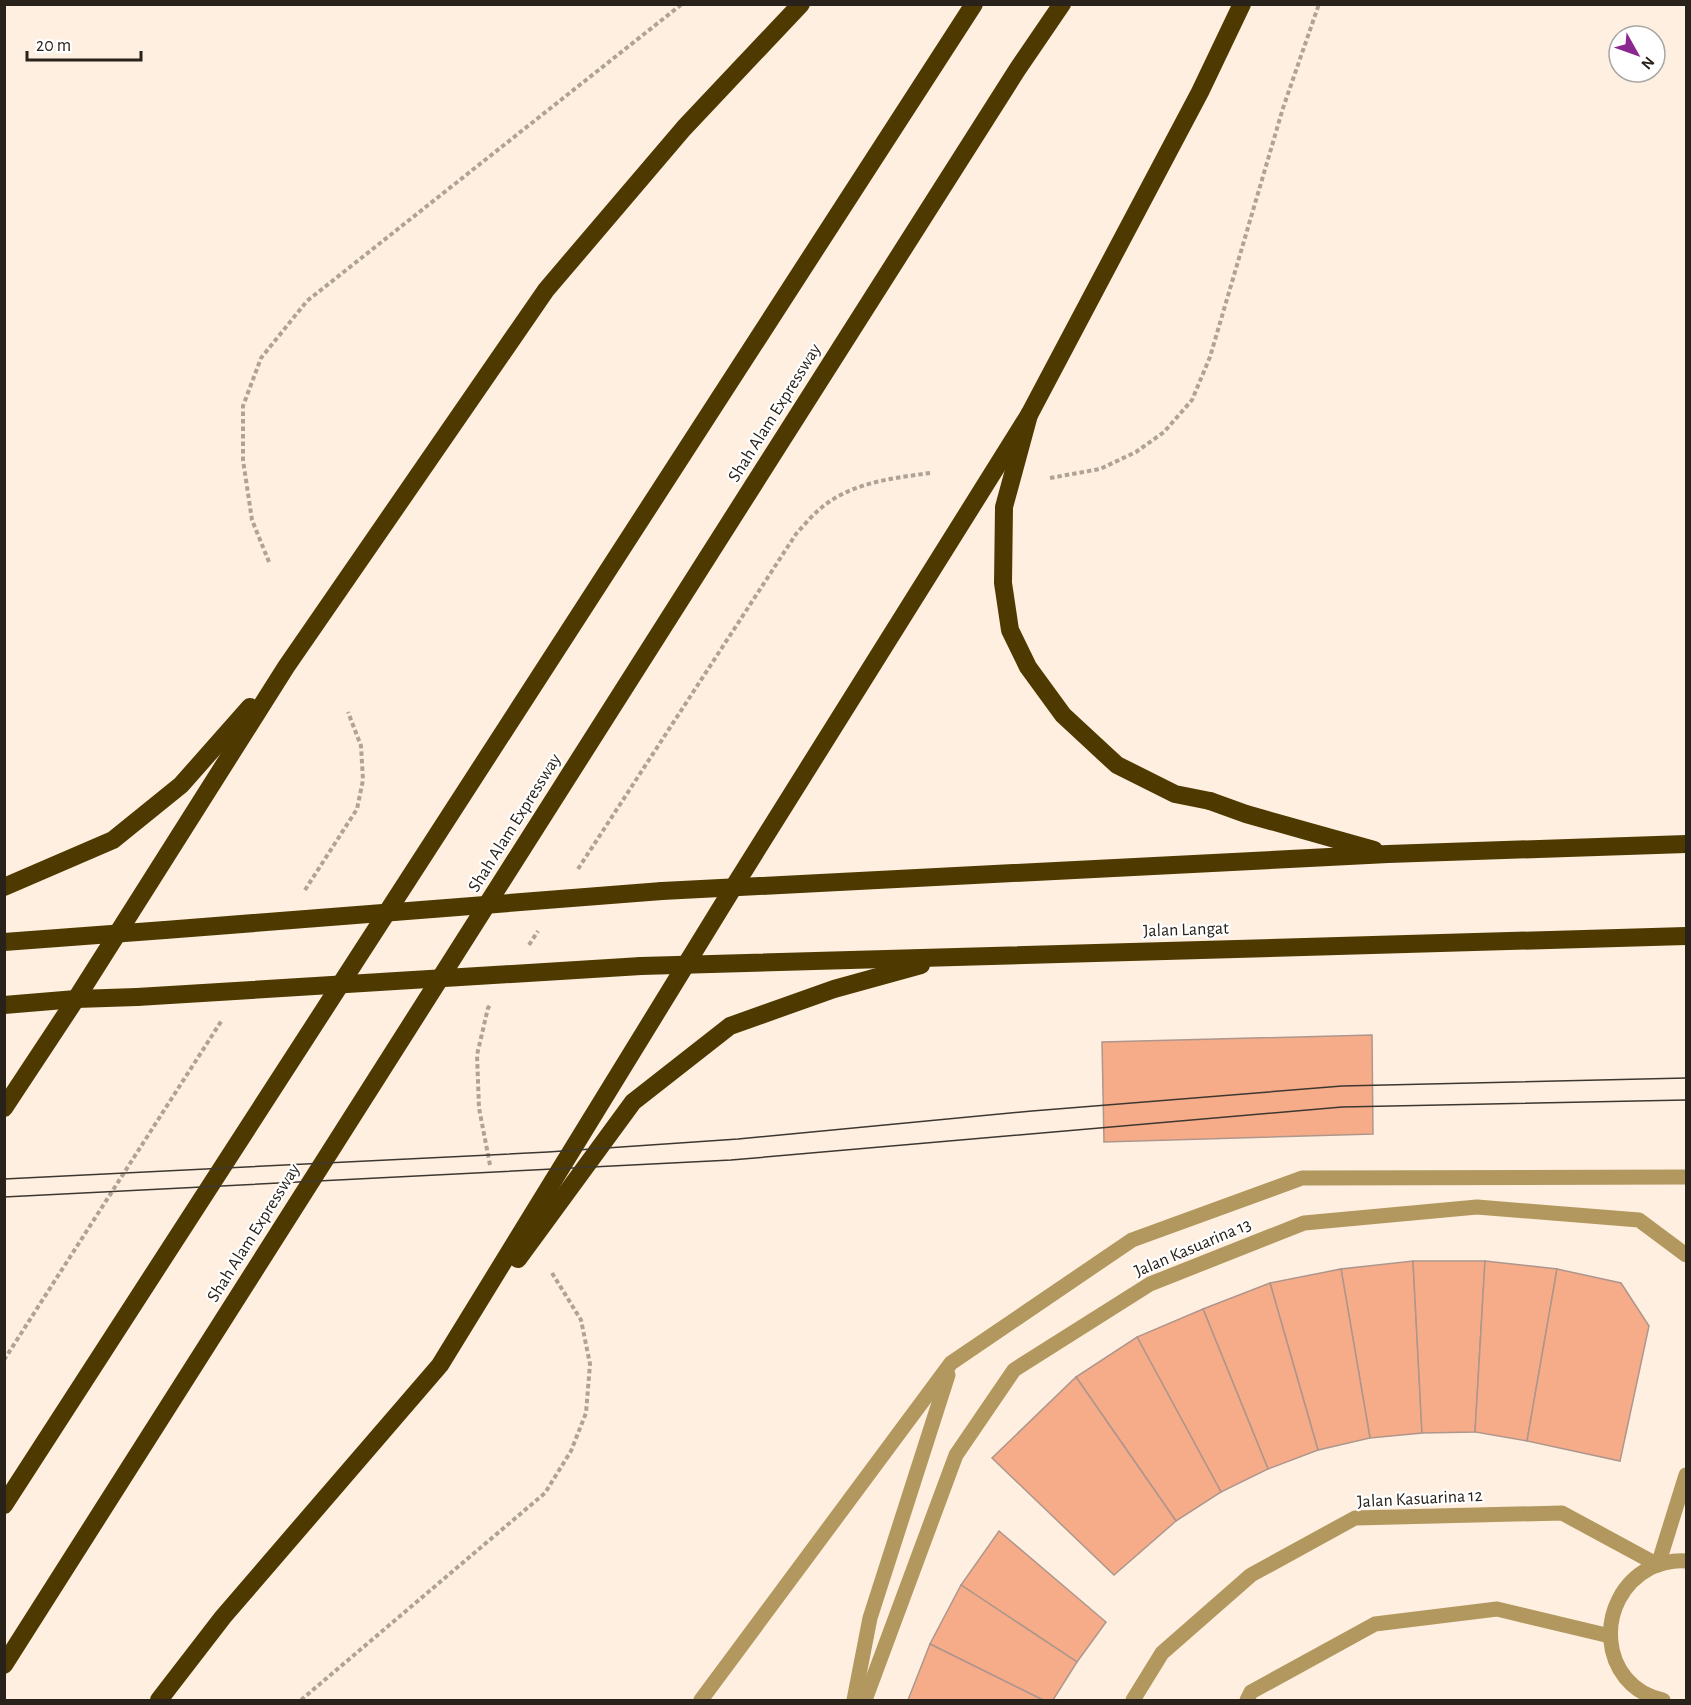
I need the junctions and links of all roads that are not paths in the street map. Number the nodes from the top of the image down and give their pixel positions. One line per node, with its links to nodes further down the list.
1 (801, 4): 6 (highway)
2 (974, 4): 24 (highway)
3 (1062, 4): 28 (highway, Shah Alam Expressway)
4 (1242, 4): 5 (highway)
5 (1029, 415): 8 (highway, bridge); 10 (highway)
6 (286, 667): 9 (highway); 11 (highway)
7 (1686, 843): 8 (highway)
8 (1389, 854): 10 (highway)
9 (4, 887)
10 (733, 888): 11 (highway, bridge); 15 (highway)
11 (118, 933): 13 (highway); 16 (highway)
12 (1686, 936): 14 (highway, Jalan Langat)
13 (4, 942)
14 (949, 958): 15 (highway, Jalan Langat); 22 (highway)
15 (686, 965): 16 (highway, Jalan Langat, bridge); 22 (highway)
16 (76, 999): 17 (highway, Jalan Langat); 18 (highway)
17 (4, 1005)
18 (4, 1108)
19 (1684, 1180): 21 (street)
20 (1686, 1255): 32 (street, Jalan Kasuarina 13)
21 (951, 1363): 30 (street); 31 (street)
22 (440, 1365): 29 (highway)
23 (1686, 1475): 26 (street)
24 (4, 1505)
25 (1686, 1561): 26 (street)
26 (1658, 1564): 27 (street); 33 (street, Jalan Kasuarina 12)
27 (1610, 1635): 34 (street); 35 (street)
28 (4, 1665)
29 (159, 1701)
30 (701, 1701)
31 (854, 1701)
32 (865, 1701)
33 (1133, 1701)
34 (1247, 1701)
35 (1663, 1701)

